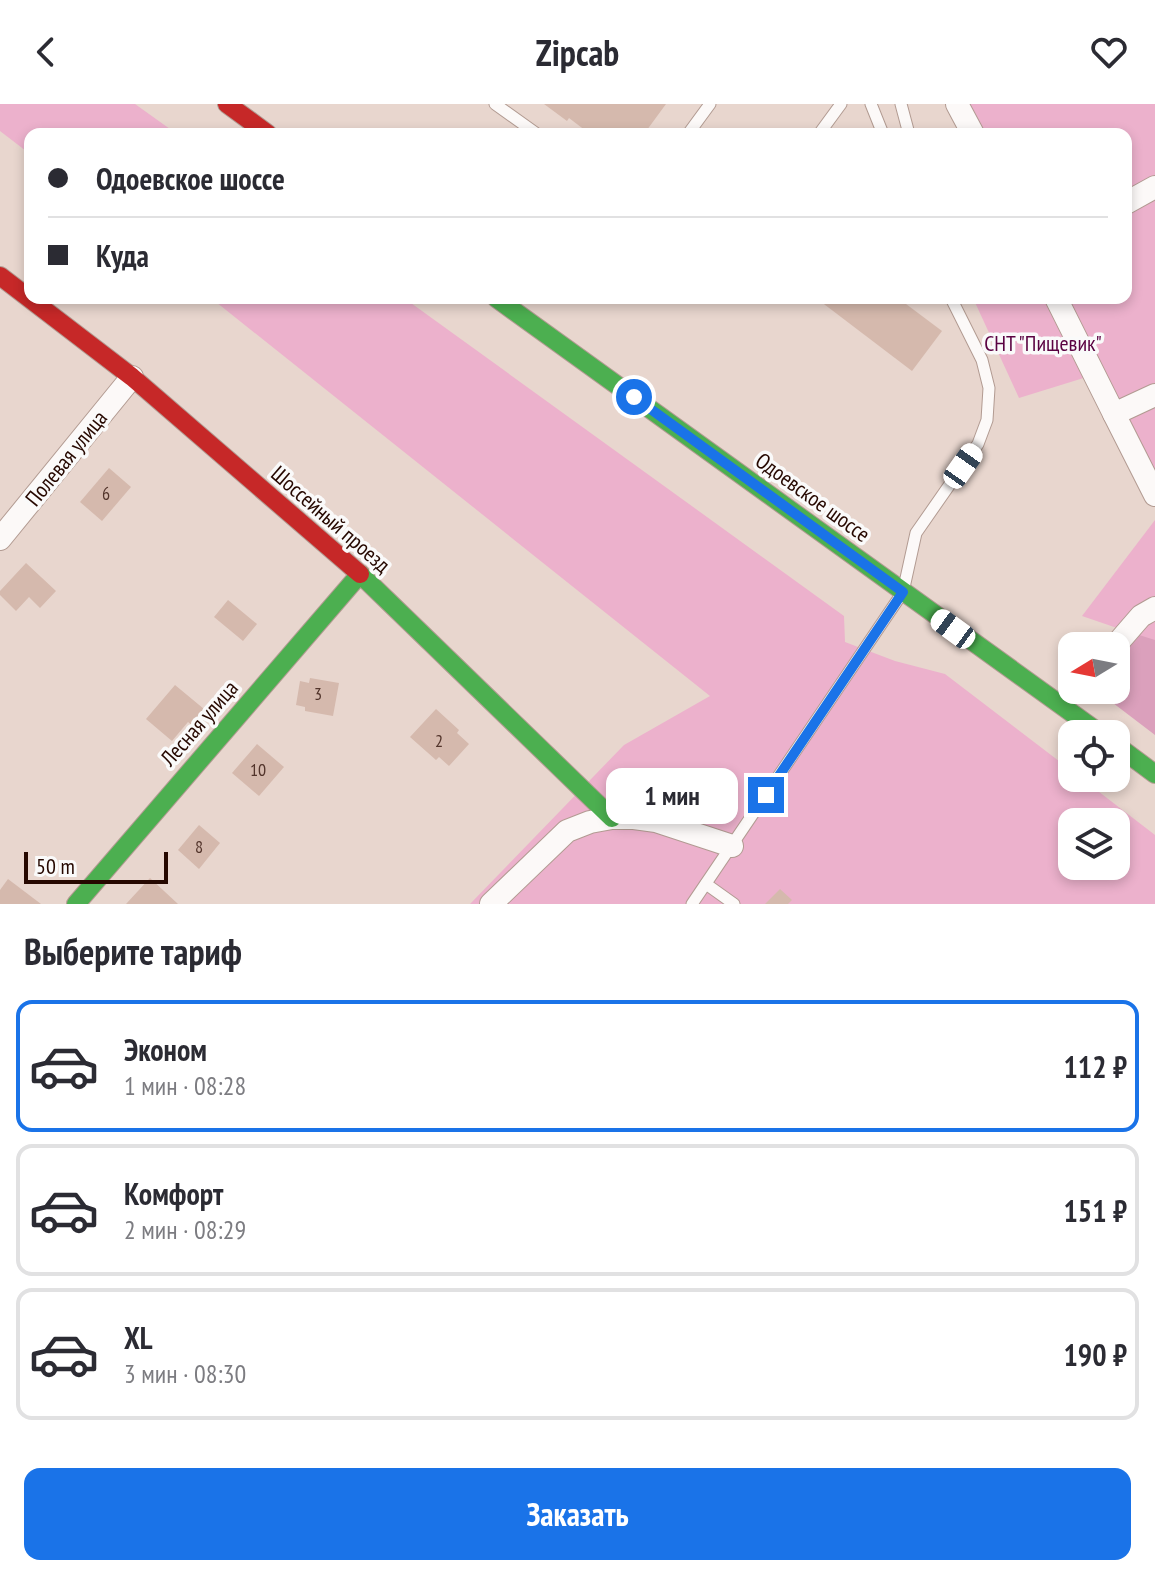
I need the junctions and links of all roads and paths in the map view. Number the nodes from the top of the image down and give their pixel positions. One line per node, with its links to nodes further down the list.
1 (227, 104): 8 (street)
2 (495, 104): 9 (lane)
3 (710, 104): 10 (lane)
4 (841, 104): 11 (lane)
5 (871, 104): 12 (lane)
6 (901, 104): 13 (lane)
7 (957, 104): 14 (street)
8 (260, 128)
9 (529, 128)
10 (692, 128)
11 (823, 128)
12 (881, 128)
13 (907, 128)
14 (970, 128)
15 (1155, 187): 16 (street)
16 (1132, 200)
17 (0, 276): 18 (street, Шоссейный проезд)
18 (24, 294)
19 (37, 304): 23 (street, Шоссейный проезд)
20 (504, 304): 29 (street, Одоевское шоссе)
21 (954, 304): 29 (lane)
22 (1059, 304): 25 (street)
23 (132, 377): 27 (street, Полевая улица); 28 (street, Шоссейный проезд)
24 (1155, 395): 25 (street)
25 (1114, 414): 26 (street)
26 (1155, 495)
27 (0, 539)
28 (360, 574): 37 (street, Шоссейный проезд); 40 (street, Лесная улица)
29 (903, 592): 32 (street, Одоевское шоссе); 38 (lane)
30 (1155, 608): 31 (street)
31 (1127, 632)
32 (1058, 692)
33 (1074, 704): 34 (street, Одоевское шоссе)
34 (1088, 720)
35 (1130, 755): 36 (street)
36 (1155, 774)
37 (612, 818): 38 (street); 41 (street)
38 (732, 846): 39 (lane)
39 (706, 884): 42 (lane); 43 (lane)
40 (76, 904)
41 (491, 904)
42 (692, 904)
43 (734, 904)

